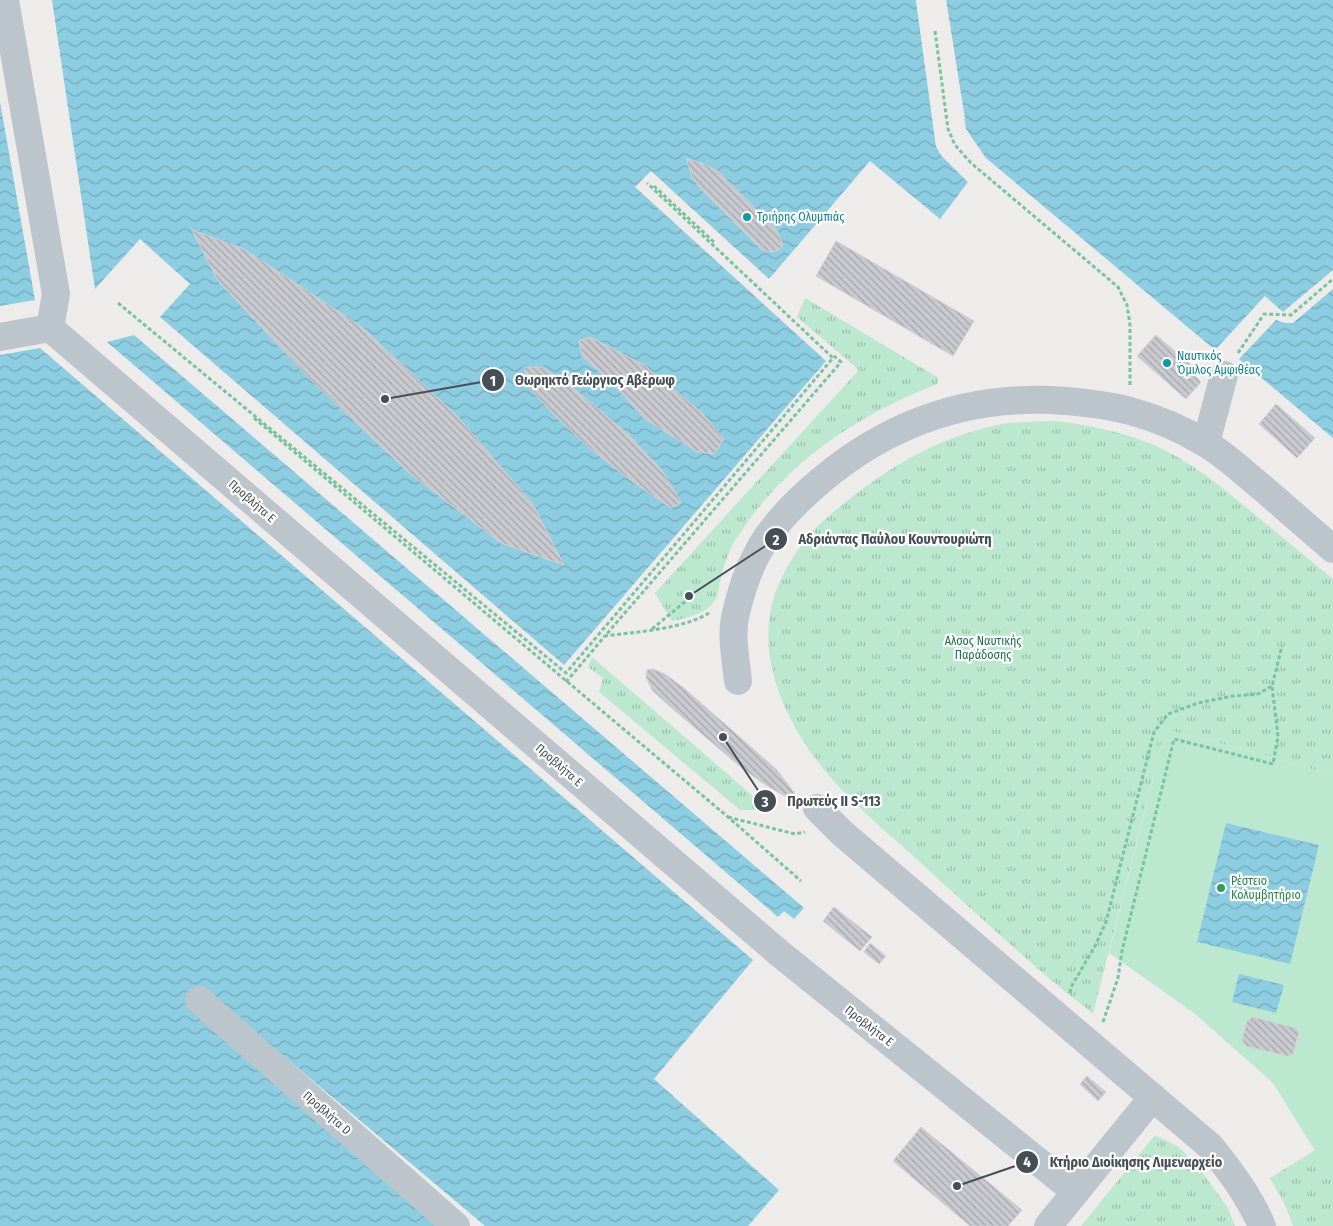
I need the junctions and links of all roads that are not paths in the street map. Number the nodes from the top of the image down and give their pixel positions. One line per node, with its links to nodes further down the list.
1 (5, 0): 2 (street)
2 (50, 328): 3 (street); 11 (street, Προβλήτα E)
3 (0, 337)
4 (1224, 375): 5 (street)
5 (1206, 443): 6 (street); 7 (street)
6 (1333, 549)
7 (738, 681)
8 (814, 820): 10 (street)
9 (199, 1000): 12 (street, Προβλήτα D)
10 (1153, 1097): 11 (street); 14 (street)
11 (1076, 1192): 13 (street)
12 (456, 1226)
13 (1048, 1226)
14 (1262, 1226)

